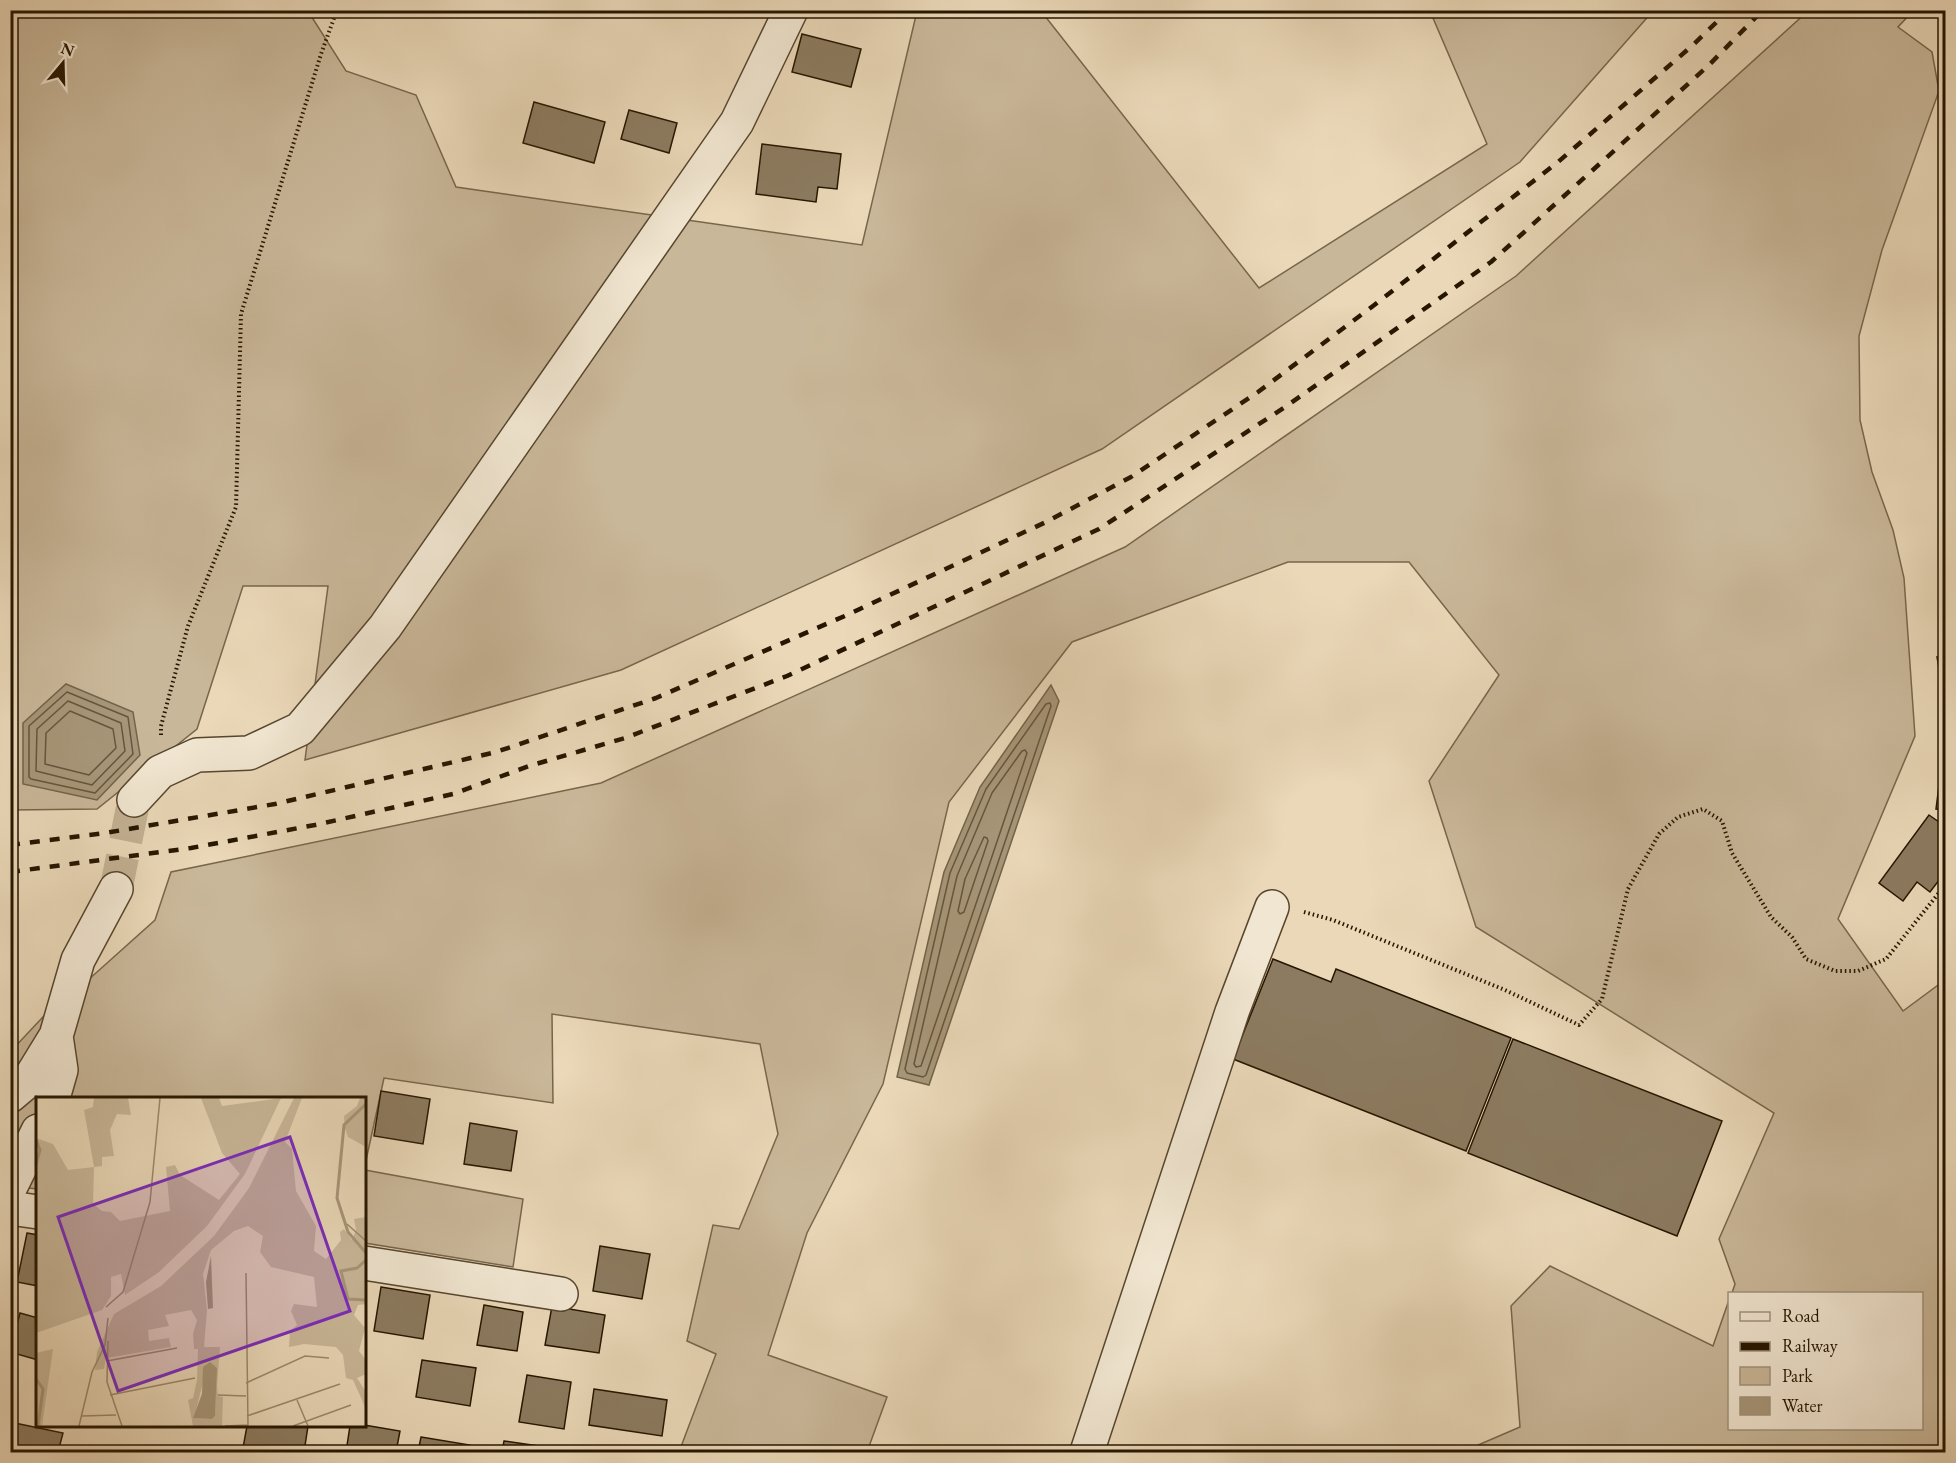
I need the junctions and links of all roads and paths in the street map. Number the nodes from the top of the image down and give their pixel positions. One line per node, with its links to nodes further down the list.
1 (337, 10): 3 (path)
2 (791, 10): 3 (street)
3 (160, 772): 4 (street)
4 (134, 800)
5 (1946, 884): 7 (path)
6 (117, 889): 8 (street)
7 (1272, 907): 17 (street)
8 (56, 1036): 9 (street); 10 (street)
9 (10, 1096)
10 (52, 1097)
11 (36, 1135): 12 (street)
12 (10, 1188)
13 (10, 1208): 14 (street)
14 (36, 1212)
15 (366, 1263): 16 (street)
16 (561, 1294)
17 (1087, 1452)

